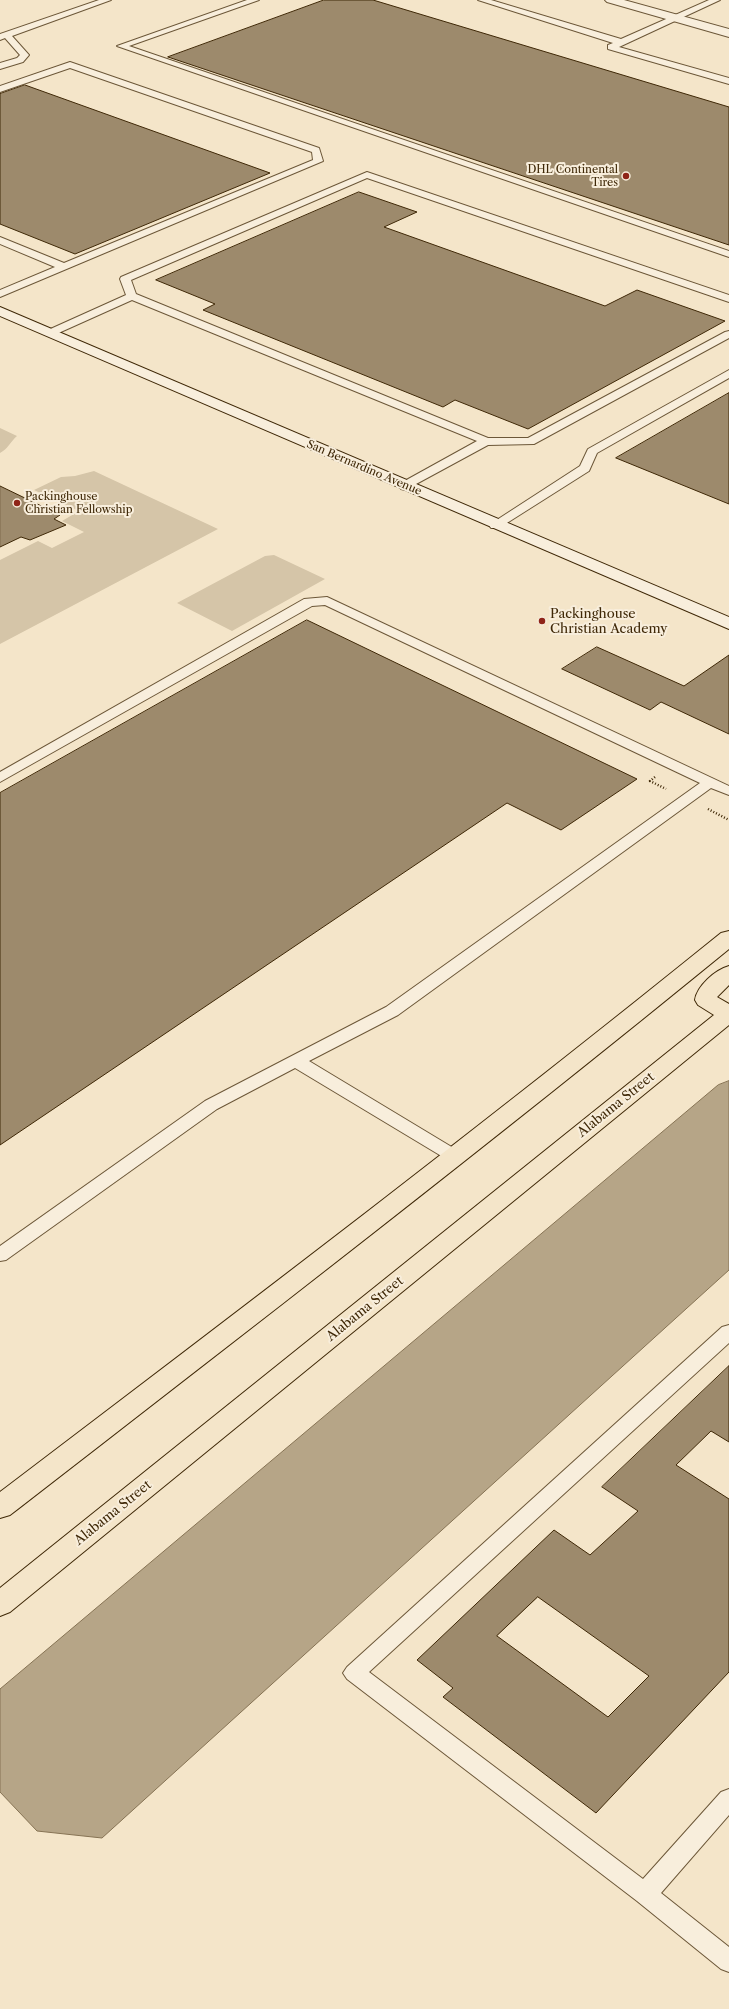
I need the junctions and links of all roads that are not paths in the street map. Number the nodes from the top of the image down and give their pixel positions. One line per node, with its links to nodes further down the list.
1 (107, 0): 8 (lane)
2 (255, 0): 14 (lane)
3 (482, 0): 9 (lane)
4 (611, 0): 6 (main road)
5 (716, 0): 6 (lane)
6 (674, 18): 7 (main road); 9 (lane)
7 (729, 33)
8 (3, 36): 10 (lane)
9 (620, 42): 11 (lane)
10 (0, 66)
11 (729, 81)
12 (0, 89): 15 (lane)
13 (0, 240): 15 (lane)
14 (729, 254)
15 (64, 267): 16 (lane)
16 (0, 294)
17 (132, 296): 18 (lane); 20 (lane); 23 (lane)
18 (729, 299)
19 (0, 311): 20 (main road, San Bernardino Avenue)
20 (50, 333): 24 (main road, San Bernardino Avenue)
21 (729, 334): 23 (lane)
22 (729, 374): 25 (lane)
23 (486, 441): 24 (lane)
24 (405, 486): 25 (main road, San Bernardino Avenue)
25 (494, 525): 26 (main road, San Bernardino Avenue)
26 (729, 624)
27 (0, 778): 28 (lane)
28 (710, 782): 29 (lane); 33 (lane)
29 (729, 791)
30 (729, 938): 34 (main road)
31 (729, 973): 32 (main road)
32 (729, 1014): 38 (main road, Alabama Street)
33 (296, 1061): 34 (lane); 35 (lane)
34 (454, 1156): 37 (main road)
35 (0, 1255)
36 (729, 1332): 40 (lane)
37 (0, 1507)
38 (0, 1604)
39 (729, 1799): 40 (lane)
40 (645, 1894): 41 (lane)
41 (729, 1961)

